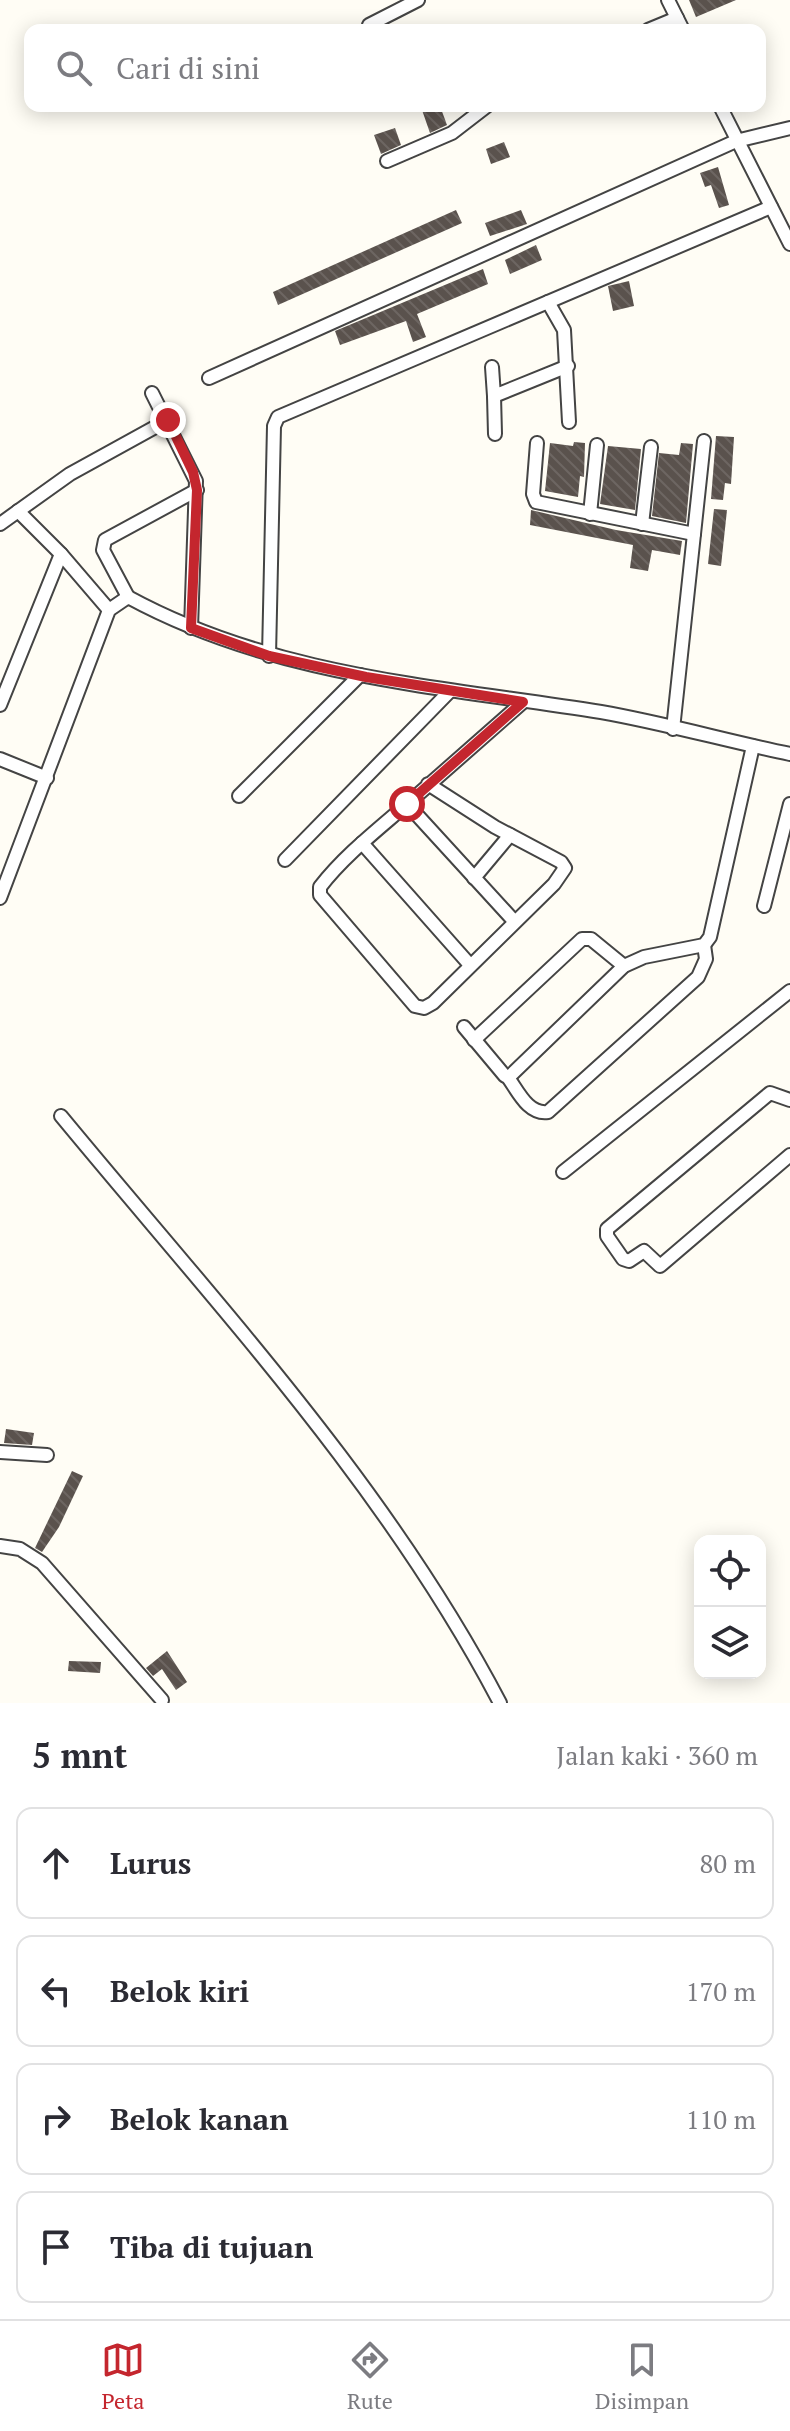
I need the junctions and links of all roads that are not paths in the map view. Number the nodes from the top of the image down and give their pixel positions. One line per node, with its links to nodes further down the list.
1 (418, 0): 3 (street)
2 (668, 0): 4 (street)
3 (371, 24)
4 (680, 24)
5 (479, 112): 9 (street)
6 (723, 112): 8 (street)
7 (790, 128): 8 (street)
8 (736, 141): 10 (street); 15 (street)
9 (387, 161)
10 (771, 207): 11 (street); 12 (street)
11 (790, 244)
12 (548, 302): 13 (street); 35 (street)
13 (568, 366): 17 (street); 19 (street)
14 (492, 367): 17 (street)
15 (209, 378)
16 (152, 393): 18 (street)
17 (494, 396): 20 (street)
18 (168, 420): 25 (street); 26 (street)
19 (569, 422)
20 (495, 434)
21 (704, 441): 30 (street)
22 (537, 443): 27 (street)
23 (597, 445): 27 (street)
24 (651, 447): 29 (street)
25 (197, 490): 32 (street); 34 (street)
26 (18, 511): 28 (street); 31 (street)
27 (590, 514): 29 (street)
28 (0, 524)
29 (642, 524): 30 (street)
30 (694, 534): 40 (street)
31 (61, 554): 33 (street); 39 (street)
32 (128, 597): 33 (street); 34 (street)
33 (109, 610): 44 (street)
34 (191, 628): 35 (street)
35 (269, 656): 36 (street)
36 (360, 675): 37 (street); 46 (street)
37 (450, 691): 38 (street); 51 (street)
38 (523, 702): 40 (street); 45 (street)
39 (0, 705)
40 (673, 729): 41 (street)
41 (753, 746): 42 (street); 56 (street)
42 (790, 754)
43 (0, 759): 44 (street)
44 (47, 778): 53 (street)
45 (428, 784): 47 (street); 49 (street)
46 (239, 796)
47 (407, 804): 50 (street); 52 (street)
48 (790, 804): 54 (street)
49 (510, 835): 52 (street); 55 (street)
50 (362, 843): 57 (street); 57 (street)
51 (285, 860)
52 (474, 878): 55 (street)
53 (0, 898)
54 (764, 906)
55 (514, 921): 57 (street)
56 (704, 945): 58 (street); 62 (street)
57 (470, 965)
58 (624, 966): 61 (street); 62 (street)
59 (790, 991): 66 (street)
60 (464, 1027): 61 (street)
61 (474, 1040): 62 (street)
62 (507, 1076)
63 (790, 1100): 65 (street)
64 (61, 1116): 71 (street)
65 (790, 1155)
66 (563, 1172)
67 (0, 1452): 68 (street)
68 (47, 1455)
69 (0, 1546): 70 (street)
70 (162, 1700)
71 (500, 1703)

